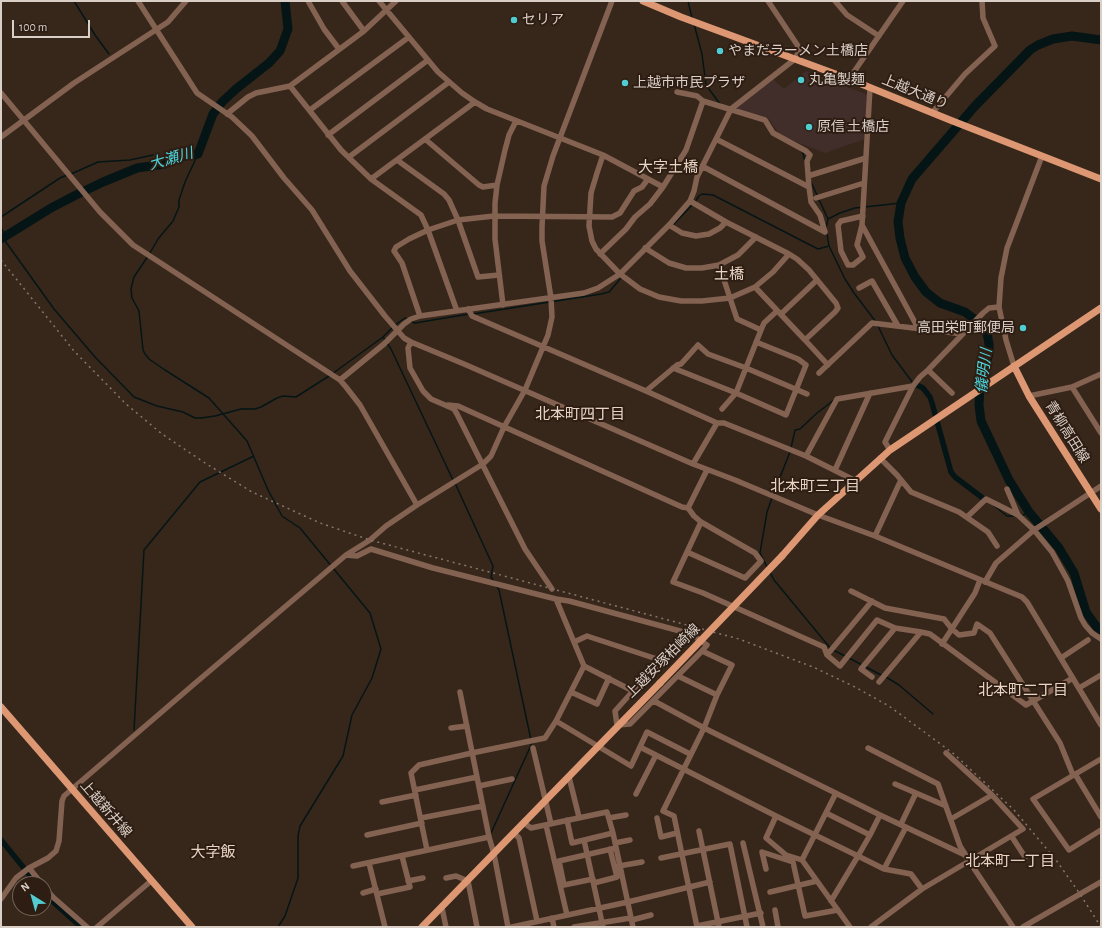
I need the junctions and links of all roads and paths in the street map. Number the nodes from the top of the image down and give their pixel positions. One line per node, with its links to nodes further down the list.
1 (138, 1): 14 (street)
2 (186, 1): 14 (street)
3 (308, 1): 18 (street)
4 (342, 1): 15 (street)
5 (379, 1): 13 (street)
6 (396, 1): 13 (street)
7 (612, 1): 37 (street)
8 (643, 1): 19 (main road, 上越大通り)
9 (768, 1): 19 (street)
10 (835, 1): 16 (street)
11 (903, 1): 16 (street)
12 (982, 1): 32 (street)
13 (386, 10): 15 (street); 17 (street)
14 (156, 30): 31 (street); 33 (street)
15 (364, 31): 18 (street)
16 (879, 36): 21 (street)
17 (408, 37): 20 (street); 30 (street)
18 (339, 50): 23 (street)
19 (795, 59): 21 (main road, 上越大通り); 29 (street)
20 (428, 60): 22 (street); 35 (street)
21 (849, 79): 24 (main road, 上越大通り)
22 (449, 82): 28 (street); 42 (street)
23 (290, 86): 30 (street); 31 (street)
24 (870, 88): 32 (main road, 上越大通り); 43 (street)
25 (677, 92): 27 (street)
26 (1, 93): 33 (street)
27 (704, 101): 29 (street); 53 (street)
28 (475, 102): 34 (street); 38 (street)
29 (731, 109): 39 (street); 46 (street)
30 (310, 110): 35 (street)
31 (225, 113): 86 (street)
32 (932, 113): 41 (main road, 上越大通り)
33 (24, 120): 36 (street); 100 (street)
34 (516, 121): 37 (street); 51 (street)
35 (328, 135): 42 (street)
36 (1, 137)
37 (560, 137): 40 (street); 58 (street)
38 (425, 139): 44 (street); 51 (street)
39 (716, 139): 45 (street); 52 (street)
40 (603, 155): 48 (street); 59 (street)
41 (1042, 156): 49 (main road); 78 (street)
42 (349, 157): 47 (street)
43 (866, 158): 46 (street); 50 (street)
44 (397, 160): 47 (street); 60 (street)
45 (702, 166): 52 (street); 55 (street)
46 (808, 176): 52 (street)
47 (371, 179): 64 (street)
48 (648, 179): 53 (street); 59 (street)
49 (1101, 179)
50 (864, 184): 54 (street); 57 (street)
51 (497, 185): 56 (street)
52 (809, 187)
53 (663, 188): 67 (street)
54 (816, 198)
55 (690, 201): 61 (street); 62 (street)
56 (494, 216): 58 (street); 60 (street); 70 (street)
57 (862, 216): 63 (street); 63 (street)
58 (542, 217): 59 (street); 75 (street)
59 (589, 217): 67 (street)
60 (458, 220): 64 (street); 70 (street)
61 (726, 222): 62 (street); 65 (street)
62 (669, 225): 66 (street)
63 (862, 226): 85 (street)
64 (428, 230): 81 (street); 83 (street)
65 (756, 237): 68 (street); 69 (street)
66 (645, 248): 69 (street); 71 (street)
67 (600, 254): 71 (street)
68 (789, 254): 72 (street); 73 (street)
69 (719, 265): 76 (street)
70 (499, 274): 77 (street)
71 (620, 274): 75 (street); 76 (street)
72 (817, 280): 82 (street); 89 (street)
73 (755, 287): 76 (street); 82 (street)
74 (859, 288): 84 (street)
75 (551, 298): 77 (street); 92 (street)
76 (730, 298): 87 (street)
77 (503, 305): 80 (street)
78 (999, 307): 88 (street); 94 (street)
79 (1101, 308): 94 (main road)
80 (468, 309): 81 (street); 92 (street)
81 (457, 311): 83 (street)
82 (779, 312): 87 (street); 89 (street)
83 (420, 316): 86 (street)
84 (898, 326): 85 (street); 93 (street)
85 (918, 328): 88 (street)
86 (397, 330): 90 (street); 100 (street)
87 (761, 330): 91 (street)
88 (963, 334): 97 (street)
89 (805, 340): 93 (street)
90 (411, 342): 103 (street); 111 (street)
91 (756, 342): 96 (street); 104 (street)
92 (543, 347): 103 (street); 105 (street)
93 (828, 365): 98 (street)
94 (1014, 366): 110 (main road, 青柳高田線); 117 (main road, 上越安塚柏崎線)
95 (673, 368): 96 (street); 105 (street); 106 (street)
96 (746, 368): 104 (street); 106 (street)
97 (928, 370): 101 (street); 108 (street)
98 (820, 373)
99 (1101, 374): 102 (street)
100 (340, 380): 129 (street)
101 (913, 386): 107 (street); 117 (street)
102 (1072, 387): 110 (street); 114 (street)
103 (524, 390): 115 (street); 121 (street)
104 (796, 390): 106 (street); 109 (street)
105 (646, 391): 113 (street)
106 (736, 393): 112 (street)
107 (870, 393): 118 (street); 123 (street)
108 (952, 393)
109 (808, 394)
110 (1029, 396): 128 (main road, 青柳高田線)
111 (447, 405): 115 (street); 120 (street)
112 (722, 409)
113 (717, 423): 118 (street); 121 (street)
114 (1099, 425): 116 (street)
115 (504, 427): 120 (street); 130 (street)
116 (1101, 433)
117 (890, 450): 119 (main road, 上越安塚柏崎線)
118 (806, 456): 123 (street)
119 (880, 458): 124 (main road, 上越安塚柏崎線); 125 (street)
120 (483, 464): 129 (street); 142 (street)
121 (693, 464): 122 (street)
122 (707, 470): 130 (street); 132 (street)
123 (835, 470): 124 (street)
124 (854, 480): 132 (main road, 上越安塚柏崎線)
125 (901, 480): 134 (street); 137 (street)
126 (1101, 486): 128 (street)
127 (1007, 489): 133 (street)
128 (1090, 492): 131 (main road, 青柳高田線); 136 (street)
129 (417, 505): 140 (street)
130 (688, 508): 135 (street)
131 (1101, 509)
132 (818, 515): 137 (street); 174 (main road, 上越安塚柏崎線, bridge)
133 (1018, 515): 134 (street); 136 (street)
134 (967, 517): 138 (street)
135 (701, 522): 139 (street); 139 (street)
136 (1036, 530): 141 (street); 150 (street)
137 (876, 536): 141 (street)
138 (997, 546)
139 (687, 552): 155 (street)
140 (346, 555): 144 (street); 195 (street)
141 (982, 581): 147 (street); 156 (street)
142 (552, 589)
143 (851, 591): 145 (street)
144 (556, 599): 149 (street); 152 (street)
145 (872, 601): 147 (street); 155 (street)
146 (896, 628): 148 (street); 155 (street); 161 (street)
147 (952, 629): 153 (street); 171 (street)
148 (921, 632): 153 (street); 164 (street)
149 (691, 634): 154 (street); 157 (street)
150 (1101, 639)
151 (1088, 640): 156 (street)
152 (574, 642): 157 (street); 158 (street)
153 (942, 644): 171 (street)
154 (702, 651): 160 (street); 169 (street)
155 (827, 655)
156 (1061, 658): 163 (street)
157 (663, 661): 166 (street)
158 (584, 666): 162 (street); 168 (street)
159 (1101, 675): 165 (street)
160 (678, 676): 169 (street); 170 (street)
161 (872, 677)
162 (609, 678): 166 (street); 168 (street)
163 (1073, 678): 165 (street); 171 (street)
164 (879, 682)
165 (1079, 688): 175 (street)
166 (633, 691): 174 (street)
167 (460, 692): 176 (street)
168 (571, 692): 173 (street)
169 (717, 695): 178 (street)
170 (654, 701): 174 (street); 178 (street)
171 (1033, 701): 189 (street)
172 (1, 707): 195 (main road, 上越新井線)
173 (556, 720): 179 (street); 183 (street)
174 (617, 725): 179 (main road, 上越安塚柏崎線)
175 (1101, 725)
176 (467, 726): 177 (street); 183 (street)
177 (451, 728)
178 (704, 728): 185 (street); 197 (street)
179 (599, 746): 180 (street); 191 (main road, 上越安塚柏崎線)
180 (640, 747): 185 (street); 186 (street)
181 (533, 748): 201 (street)
182 (868, 748): 205 (street)
183 (472, 753): 190 (street); 196 (street)
184 (946, 753): 200 (street)
185 (690, 754): 188 (street)
186 (656, 756): 188 (street); 199 (street)
187 (1101, 759): 189 (street)
188 (684, 770): 210 (street); 225 (street)
189 (1074, 775): 206 (street); 221 (street)
190 (477, 777): 194 (street); 196 (street)
191 (569, 777): 201 (main road, 上越安塚柏崎線); 211 (street)
192 (512, 779): 194 (street)
193 (895, 784): 198 (street)
194 (479, 786): 204 (street)
195 (72, 789): 251 (street); 257 (main road, 上越新井線)
196 (415, 793): 202 (street); 217 (street)
197 (836, 793): 207 (street); 209 (street)
198 (916, 793): 205 (street); 220 (street)
199 (636, 794)
200 (992, 795): 215 (street); 230 (street)
201 (545, 800): 218 (main road, 上越安塚柏崎線); 219 (street)
202 (382, 802)
203 (1101, 804): 206 (street)
204 (483, 806): 217 (street); 229 (street)
205 (946, 806): 215 (street)
206 (1094, 808): 212 (street)
207 (826, 813): 227 (street); 228 (street)
208 (626, 815): 213 (street)
209 (880, 815): 220 (street); 228 (street)
210 (776, 816): 227 (street); 245 (street)
211 (579, 817): 213 (street); 216 (street)
212 (1101, 817)
213 (609, 818): 224 (street)
214 (657, 818): 225 (street)
215 (951, 819): 240 (street)
216 (567, 820): 219 (street); 231 (street)
217 (421, 821): 226 (street); 235 (street)
218 (524, 823): 219 (street); 223 (main road, 上越安塚柏崎線)
219 (548, 824): 279 (street)
220 (904, 826): 240 (street); 253 (street)
221 (1101, 830)
222 (699, 831): 236 (street)
223 (514, 833): 237 (main road, 上越安塚柏崎線); 284 (street)
224 (613, 833): 231 (street); 234 (street)
225 (677, 833): 238 (street)
226 (367, 835)
227 (815, 835): 242 (street); 245 (street)
228 (870, 835): 242 (street)
229 (489, 837): 235 (street); 237 (street)
230 (1012, 837): 243 (street); 246 (street)
231 (584, 840): 239 (street)
232 (630, 840): 234 (street)
233 (743, 843): 278 (street)
234 (614, 847): 239 (street); 250 (street); 260 (street)
235 (428, 850): 241 (street)
236 (703, 850): 238 (street); 262 (street); 281 (street)
237 (494, 854): 259 (main road, 上越安塚柏崎線); 295 (street)
238 (682, 854): 244 (street); 265 (street)
239 (587, 855): 260 (street); 260 (street)
240 (965, 855): 246 (street)
241 (402, 856): 248 (street); 258 (street)
242 (858, 856): 253 (street); 272 (street)
243 (1025, 857)
244 (661, 858)
245 (802, 860): 261 (street)
246 (970, 861): 266 (street); 305 (street)
247 (642, 862): 250 (street)
248 (369, 863): 249 (street); 268 (street)
249 (354, 866)
250 (619, 866): 273 (street)
251 (29, 868): 254 (street); 271 (street)
252 (766, 869): 264 (street)
253 (884, 869): 266 (street)
254 (36, 876)
255 (423, 878): 258 (street)
256 (446, 878): 259 (street)
257 (151, 881): 289 (street); 290 (main road, 上越新井線)
258 (408, 881): 268 (street)
259 (468, 881): 274 (main road, 上越安塚柏崎線); 294 (street)
260 (594, 881): 275 (street)
261 (817, 881): 264 (street); 272 (street)
262 (710, 882): 265 (street); 285 (street)
263 (1101, 882): 306 (street)
264 (798, 886): 269 (street); 277 (street)
265 (689, 888): 273 (street); 287 (street)
266 (922, 889): 304 (street)
267 (363, 892): 268 (street)
268 (377, 892): 291 (street)
269 (770, 892)
270 (52, 896): 288 (street)
271 (1, 899)
272 (831, 901): 277 (street)
273 (628, 902): 275 (street); 283 (street)
274 (442, 908): 292 (main road, 上越安塚柏崎線); 293 (street)
275 (599, 908): 279 (street); 286 (street)
276 (775, 910): 302 (street)
277 (838, 910): 303 (street)
278 (761, 913): 281 (street); 301 (street)
279 (567, 915): 282 (street)
280 (651, 916): 283 (street)
281 (744, 916): 285 (street); 300 (street)
282 (552, 918): 284 (street); 297 (street)
283 (631, 919): 286 (street); 299 (street)
284 (537, 921): 296 (street)
285 (718, 924): 287 (street)
286 (603, 925): 298 (street)
287 (697, 926)
288 (88, 927)
289 (98, 927)
290 (192, 927)
291 (385, 927)
292 (422, 927)
293 (446, 927)
294 (477, 927)
295 (508, 927)
296 (512, 927)
297 (554, 927)
298 (574, 927)
299 (633, 927)
300 (747, 927)
301 (764, 927)
302 (778, 927)
303 (850, 927)
304 (871, 927)
305 (1013, 927)
306 (1023, 927)

